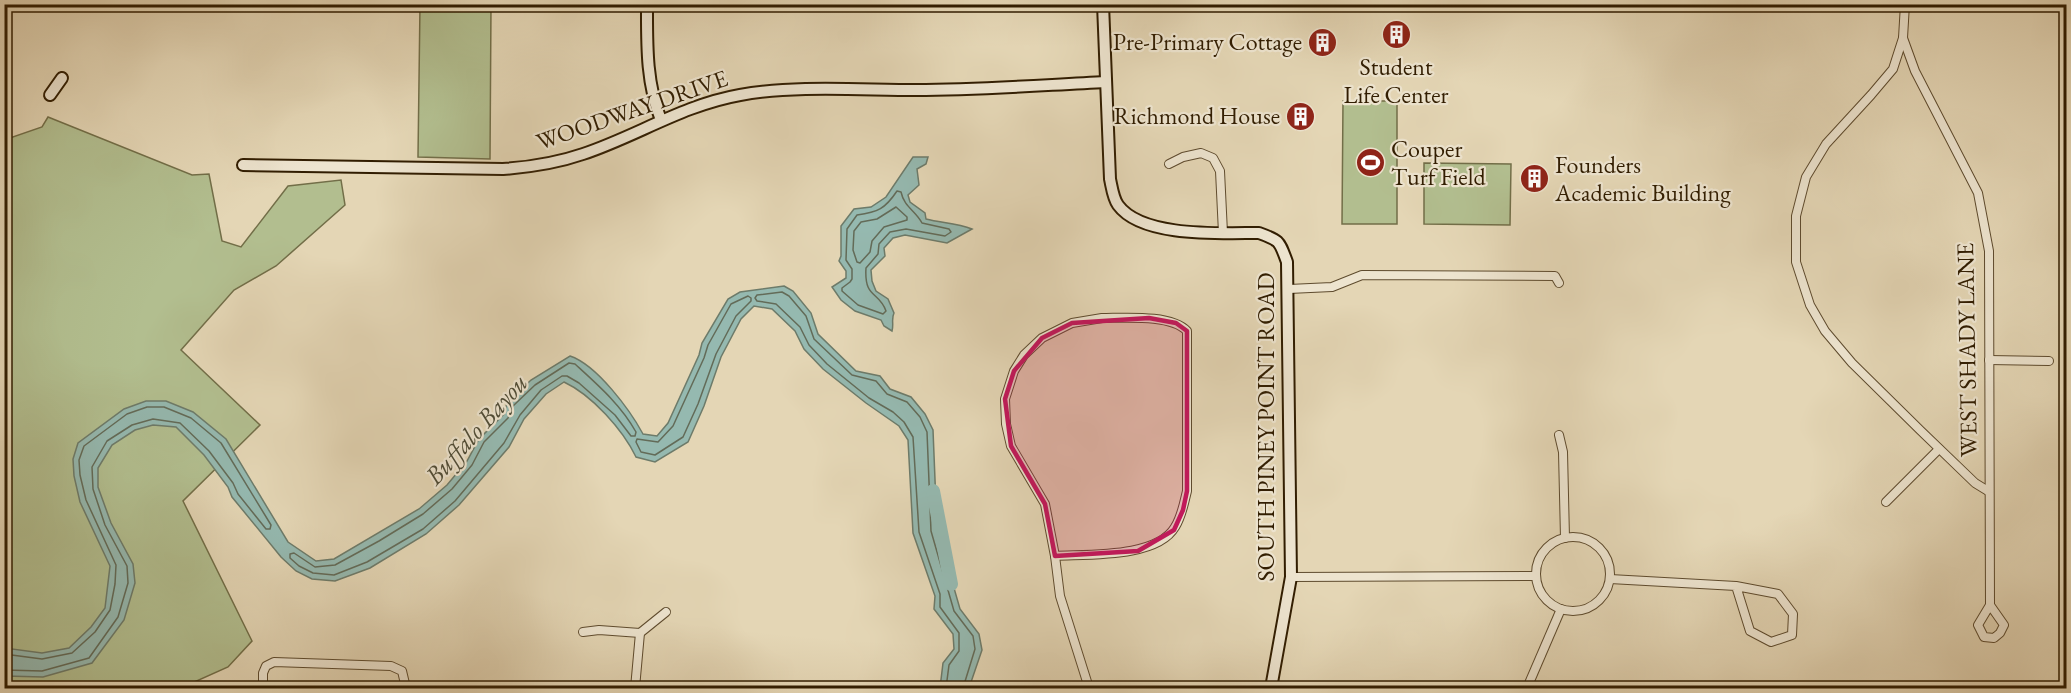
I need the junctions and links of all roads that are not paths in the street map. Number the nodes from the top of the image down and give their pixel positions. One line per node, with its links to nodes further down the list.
1 (647, 4): 8 (street)
2 (1905, 4): 4 (street, WEST SHADY LANE)
3 (1103, 6): 6 (street)
4 (1903, 38): 14 (street, WEST SHADY LANE); 17 (street)
5 (62, 78): 7 (street)
6 (1106, 82): 8 (street, WOODWAY DRIVE); 11 (street, SOUTH PINEY POINT ROAD)
7 (50, 95)
8 (661, 120): 10 (street, WOODWAY DRIVE)
9 (1169, 164): 11 (street)
10 (243, 165)
11 (1223, 232): 13 (street, SOUTH PINEY POINT ROAD)
12 (1559, 284): 13 (street)
13 (1289, 289): 23 (street, SOUTH PINEY POINT ROAD)
14 (1989, 360): 15 (street); 18 (street, WEST SHADY LANE)
15 (2049, 361)
16 (1559, 435): 20 (street)
17 (1939, 449): 18 (street); 19 (street)
18 (1988, 491): 26 (street, WEST SHADY LANE)
19 (1886, 502)
20 (1565, 538): 22 (street); 24 (street)
21 (1055, 556): 21 (street); 34 (street)
22 (1536, 576): 23 (street); 27 (street)
23 (1291, 577): 35 (street, SOUTH PINEY POINT ROAD)
24 (1610, 579): 25 (street); 27 (street)
25 (1736, 586): 25 (street)
26 (1990, 605)
27 (1561, 609): 36 (street)
28 (666, 612): 30 (street)
29 (583, 632): 30 (street)
30 (640, 633): 33 (street)
31 (263, 688): 32 (street)
32 (406, 688)
33 (635, 688)
34 (1089, 688)
35 (1271, 688)
36 (1527, 688)

